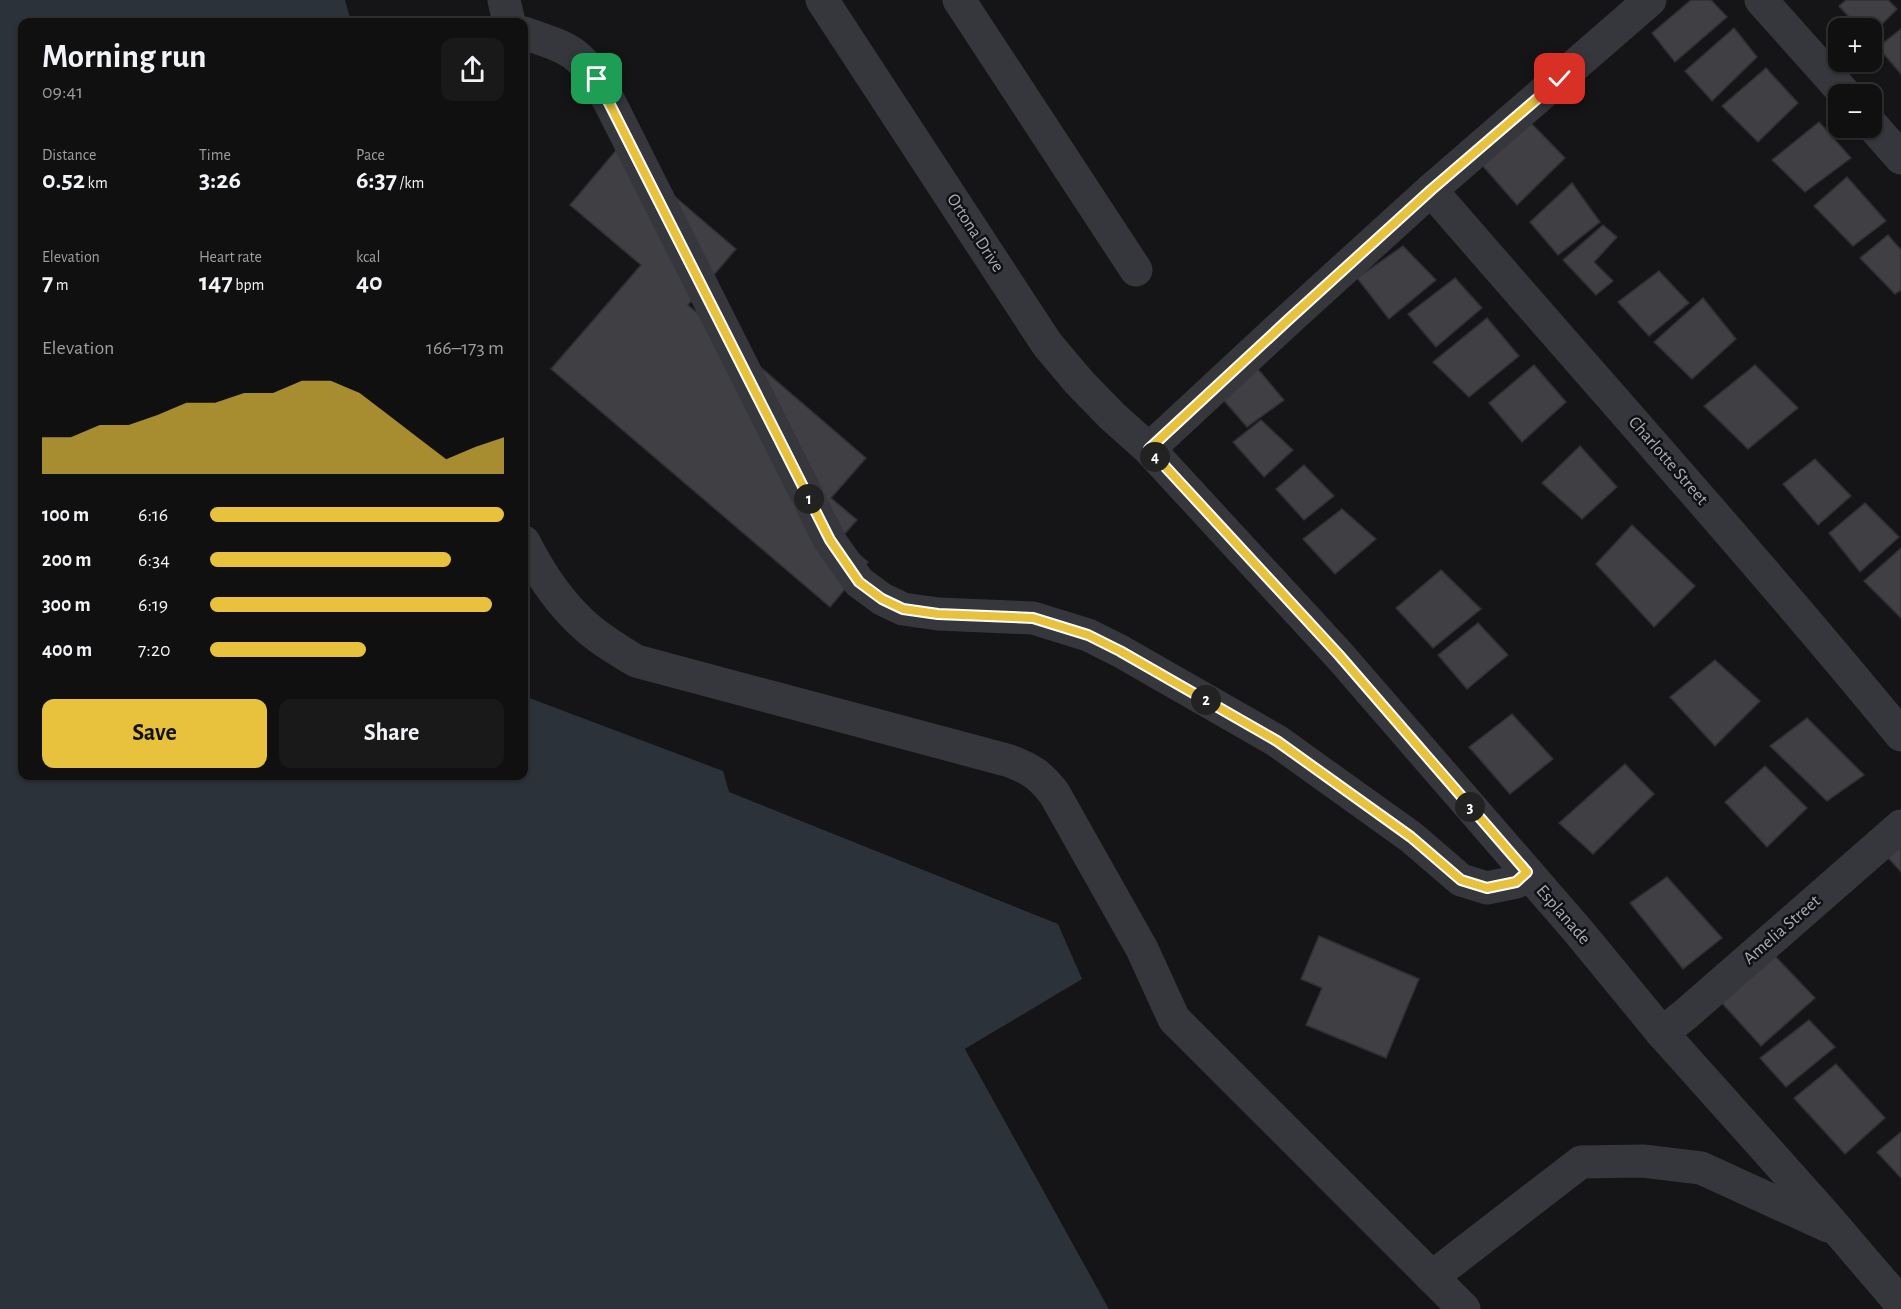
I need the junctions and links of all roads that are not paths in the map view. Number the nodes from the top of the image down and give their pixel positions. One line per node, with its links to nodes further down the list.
1 (504, 0): 6 (street)
2 (822, 0): 13 (street, Ortona Drive)
3 (959, 0): 12 (street)
4 (1650, 0): 11 (street)
5 (1761, 0): 8 (street)
6 (508, 18)
7 (528, 34): 17 (street)
8 (1836, 84)
9 (1882, 136): 10 (street)
10 (1901, 158)
11 (1431, 190): 13 (street); 15 (street, Charlotte Street)
12 (1136, 270)
13 (1149, 449): 17 (street, Esplanade)
14 (528, 550): 20 (street)
15 (1901, 735)
16 (1901, 826): 18 (street, Amelia Street)
17 (1527, 872): 18 (street, Esplanade)
18 (1662, 1033): 19 (street, Esplanade)
19 (1838, 1230): 20 (street); 21 (street, Esplanade)
20 (1432, 1277): 22 (street)
21 (1901, 1304)
22 (1464, 1309)

